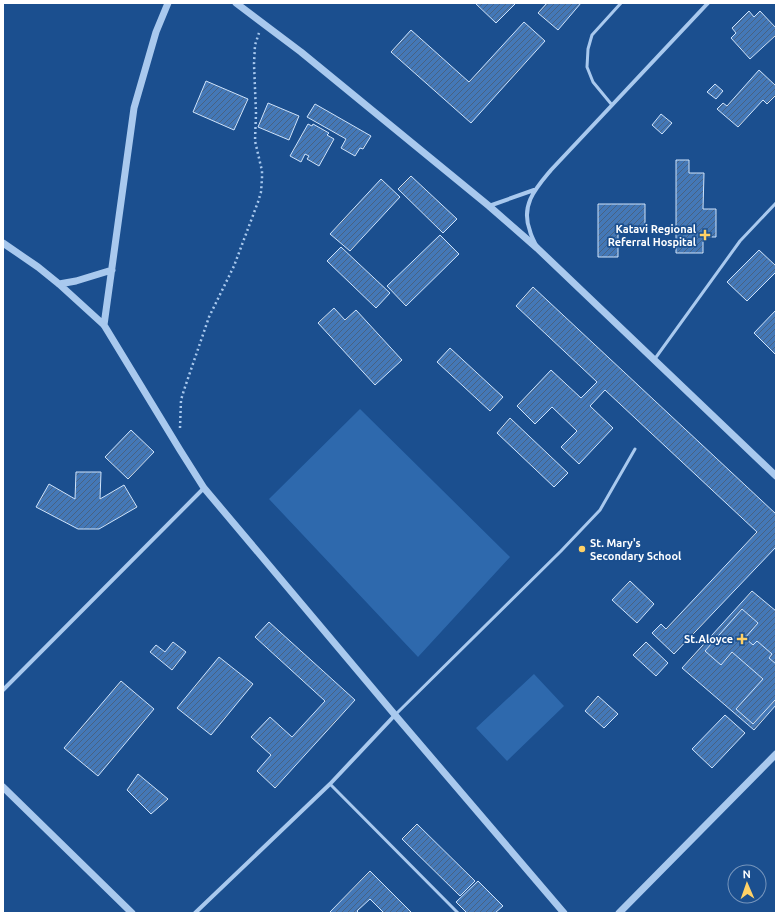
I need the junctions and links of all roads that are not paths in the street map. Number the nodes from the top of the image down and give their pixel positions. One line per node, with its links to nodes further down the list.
1 (168, 3): 11 (street)
2 (236, 3): 8 (street)
3 (621, 3): 5 (lane)
4 (708, 3): 5 (street)
5 (612, 105): 6 (street)
6 (534, 190): 8 (street); 10 (street)
7 (776, 204): 14 (lane)
8 (489, 206): 10 (street)
9 (3, 243): 12 (street)
10 (537, 248): 14 (street)
11 (112, 270): 12 (street); 13 (street)
12 (59, 284): 13 (street)
13 (104, 325): 17 (street)
14 (654, 360): 16 (street)
15 (635, 449): 19 (lane)
16 (776, 476)
17 (204, 488): 18 (street); 19 (street)
18 (3, 690)
19 (395, 716): 21 (street); 26 (street)
20 (776, 754): 27 (street)
21 (330, 784): 24 (street); 25 (lane)
22 (3, 787): 23 (street)
23 (132, 913)
24 (195, 913)
25 (458, 913)
26 (564, 913)
27 (619, 913)

